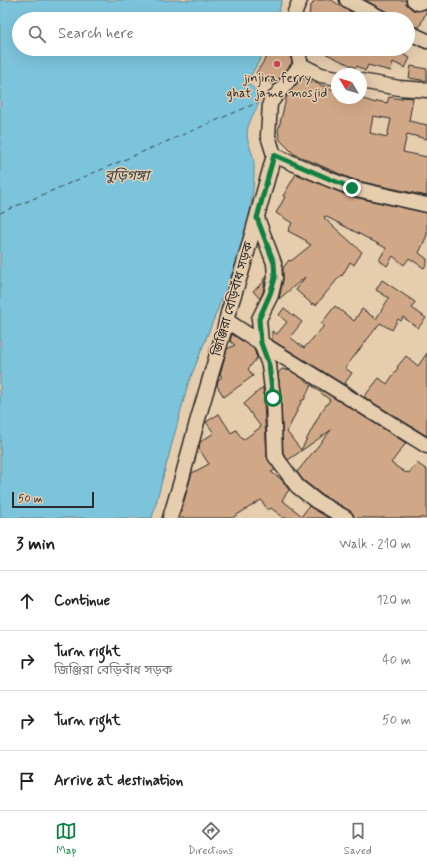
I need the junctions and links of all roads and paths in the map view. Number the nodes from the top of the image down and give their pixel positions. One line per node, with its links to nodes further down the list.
1 (300, 0): 5 (street)
2 (414, 0): 3 (street)
3 (427, 0)
4 (349, 1): 6 (street)
5 (295, 12)
6 (370, 12)
7 (415, 35): 8 (street)
8 (427, 41)
9 (299, 56): 10 (street)
10 (301, 65): 11 (street); 14 (street)
11 (331, 77)
12 (367, 83): 13 (street)
13 (427, 90)
14 (274, 155): 15 (street); 16 (street, জিঞ্জিরা বেড়িবাঁধ সড়ক)
15 (427, 205)
16 (257, 218): 17 (street, জিঞ্জিরা বেড়িবাঁধ সড়ক); 18 (street)
17 (227, 321): 18 (street); 20 (street, জিঞ্জিরা বেড়িবাঁধ সড়ক)
18 (261, 343): 19 (street); 21 (street)
19 (427, 446)
20 (173, 516)
21 (337, 516)

